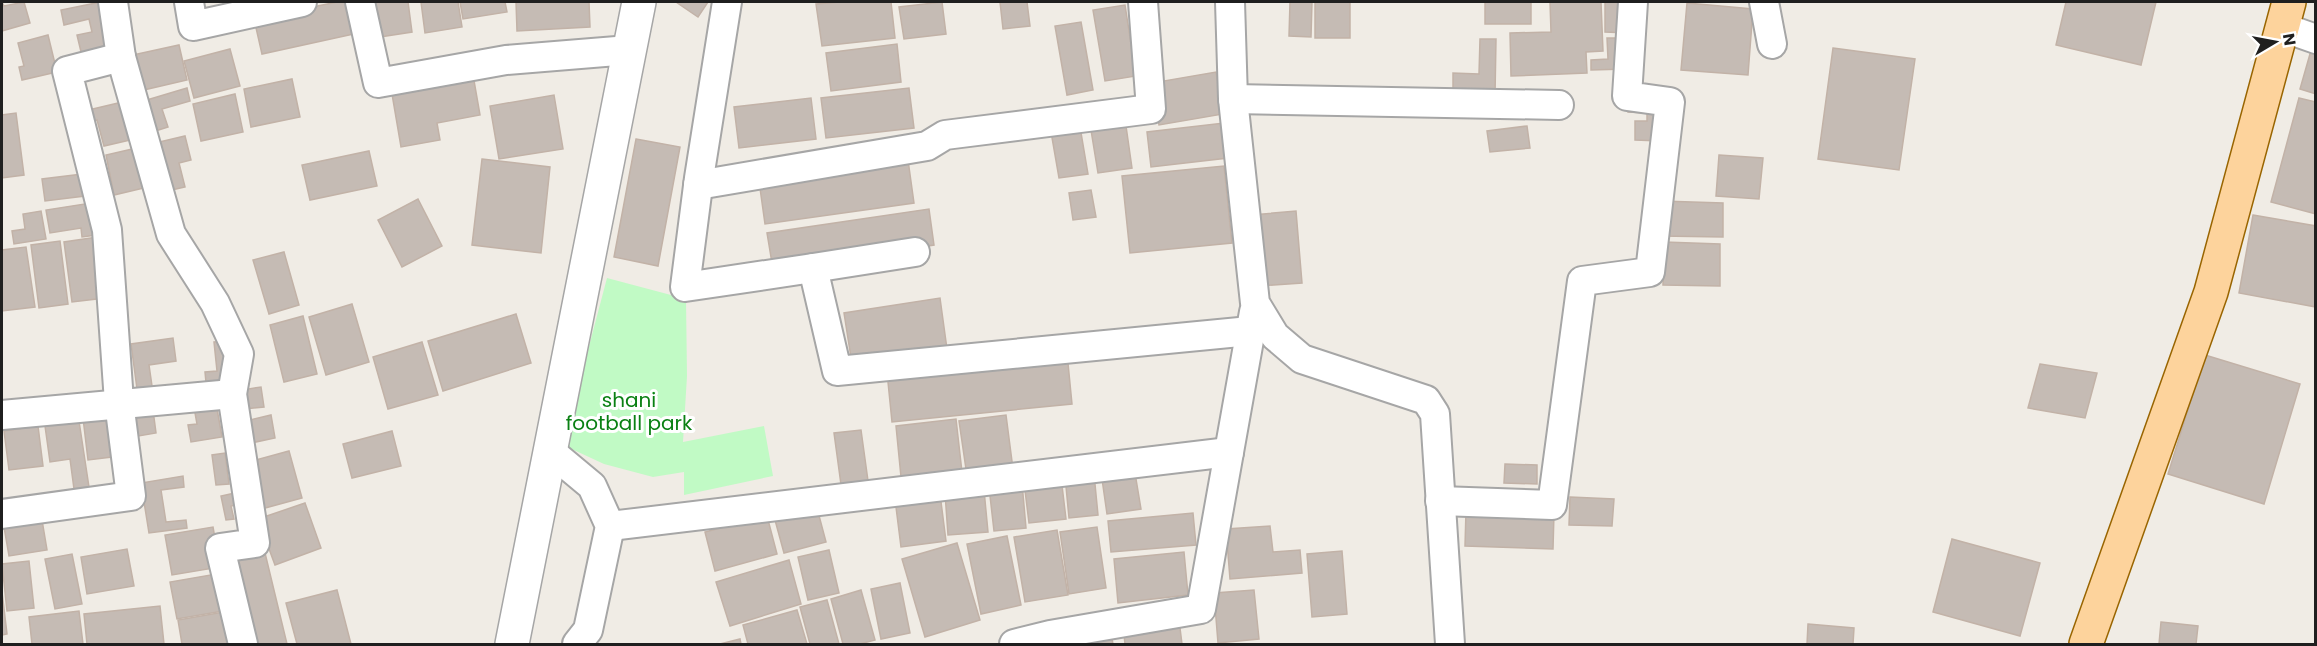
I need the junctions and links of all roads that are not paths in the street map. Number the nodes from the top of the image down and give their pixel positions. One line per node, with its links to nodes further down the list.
1 (113, 2): 15 (street)
2 (189, 2): 3 (street)
3 (302, 2)
4 (360, 2): 14 (street)
5 (639, 2): 14 (street)
6 (727, 2): 18 (street)
7 (1143, 2): 18 (street)
8 (1230, 2): 16 (street)
9 (1633, 2): 28 (street)
10 (1764, 2): 13 (street)
11 (2286, 14): 12 (street); 36 (main road)
12 (2316, 39)
13 (1772, 44)
14 (629, 50): 26 (street)
15 (121, 57): 23 (street); 24 (street)
16 (1233, 99): 17 (street); 21 (street)
17 (1559, 105)
18 (698, 185): 20 (street)
19 (915, 252): 20 (street)
20 (813, 268): 22 (street)
21 (1256, 303): 22 (street); 28 (street)
22 (1251, 331): 27 (street)
23 (232, 394): 24 (street); 31 (street)
24 (119, 402): 25 (street); 29 (street)
25 (2, 415)
26 (550, 451): 30 (street); 32 (street)
27 (1229, 452): 30 (street); 34 (street)
28 (1440, 501): 35 (street)
29 (2, 514)
30 (610, 526): 33 (street)
31 (243, 645)
32 (512, 645)
33 (577, 645)
34 (1014, 645)
35 (1449, 645)
36 (2086, 645)

